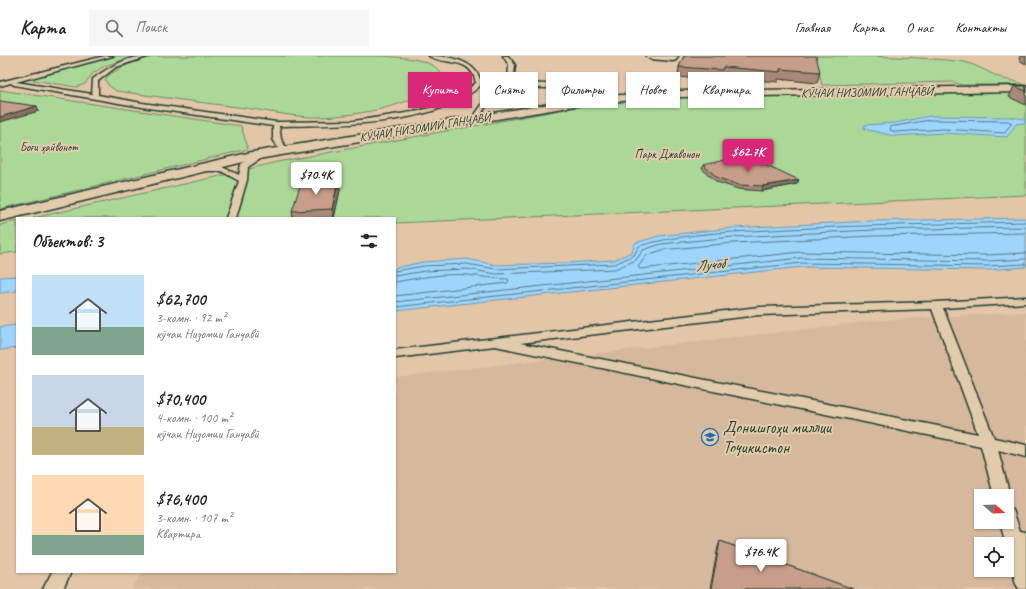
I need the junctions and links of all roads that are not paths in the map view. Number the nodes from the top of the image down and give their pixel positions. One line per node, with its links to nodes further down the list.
1 (111, 56): 9 (lane)
2 (146, 56): 12 (lane)
3 (431, 56): 7 (lane)
4 (505, 56): 8 (lane)
5 (650, 56): 6 (street)
6 (674, 56)
7 (445, 57): 15 (lane)
8 (512, 72)
9 (9, 82): 10 (lane); 12 (lane)
10 (0, 84)
11 (1026, 90): 14 (street, КӮЧАИ НИЗОМИИ ГАНҶАВӢ)
12 (95, 96): 15 (lane)
13 (482, 108): 14 (lane)
14 (475, 119): 16 (street, КӮЧАИ НИЗОМИИ ГАНҶАВӢ)
15 (276, 124): 16 (lane)
16 (284, 150): 17 (street, КӮЧАИ НИЗОМИИ ГАНҶАВӢ)
17 (264, 154): 18 (street, КӮЧАИ НИЗОМИИ ГАНҶАВӢ); 19 (lane)
18 (196, 169): 19 (lane); 20 (street, КӮЧАИ НИЗОМИИ ГАНҶАВӢ)
19 (243, 180): 21 (lane)
20 (0, 216)
21 (231, 217)
22 (1026, 300): 23 (lane)
23 (936, 306): 24 (lane); 26 (lane)
24 (494, 342): 25 (lane); 26 (lane)
25 (396, 354)
26 (988, 442): 27 (lane); 28 (lane)
27 (1026, 451)
28 (1000, 489)
29 (1014, 529): 30 (lane)
30 (1019, 539): 32 (lane)
31 (61, 573): 33 (lane)
32 (1026, 584)
33 (53, 589)

